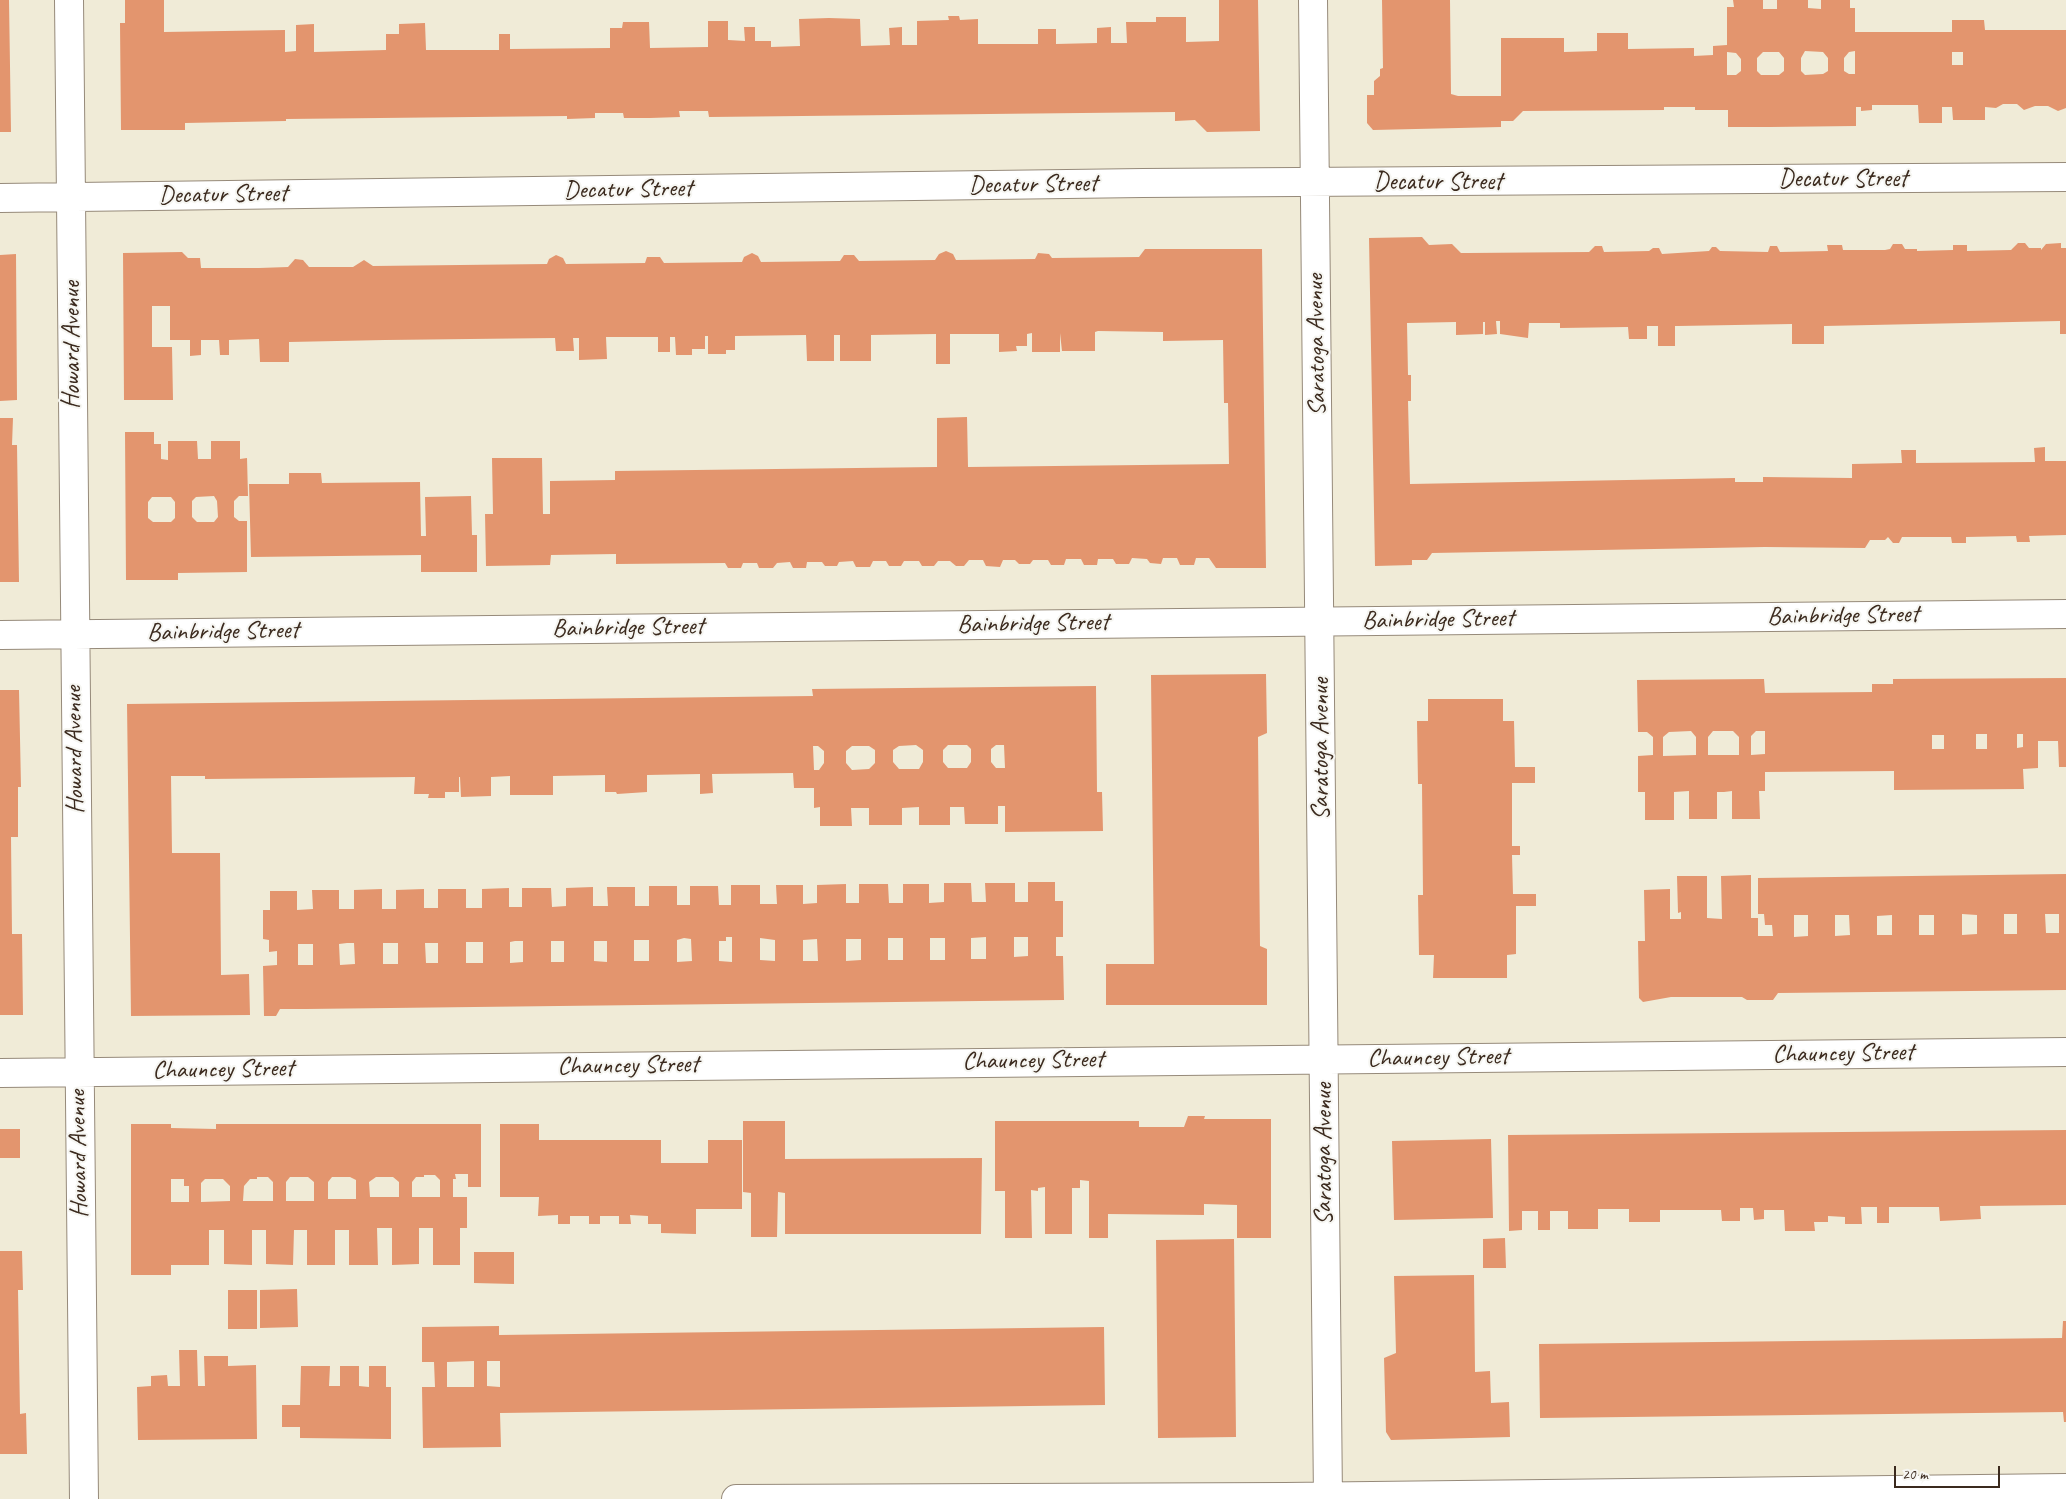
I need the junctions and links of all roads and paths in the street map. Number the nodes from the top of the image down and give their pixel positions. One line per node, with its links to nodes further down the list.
1 (68, 0): 5 (street, Howard Avenue)
2 (1313, 0): 4 (street, Saratoga Avenue)
3 (2066, 177): 4 (street, Decatur Street)
4 (1314, 183): 5 (street, Decatur Street); 8 (street, Saratoga Avenue)
5 (71, 197): 6 (street, Decatur Street); 9 (street, Howard Avenue)
6 (0, 198)
7 (2066, 614): 8 (street, Bainbridge Street)
8 (1320, 622): 9 (street, Bainbridge Street); 12 (street, Saratoga Avenue)
9 (74, 634): 10 (street, Bainbridge Street); 13 (street, Howard Avenue)
10 (0, 635)
11 (2066, 1052): 12 (street, Chauncey Street)
12 (1324, 1059): 13 (street, Chauncey Street); 16 (street, Saratoga Avenue)
13 (78, 1072): 14 (street, Chauncey Street); 17 (street, Howard Avenue)
14 (0, 1073)
15 (2066, 1488): 16 (street)
16 (1328, 1498): 18 (street)
17 (84, 1499)
18 (736, 1499)

